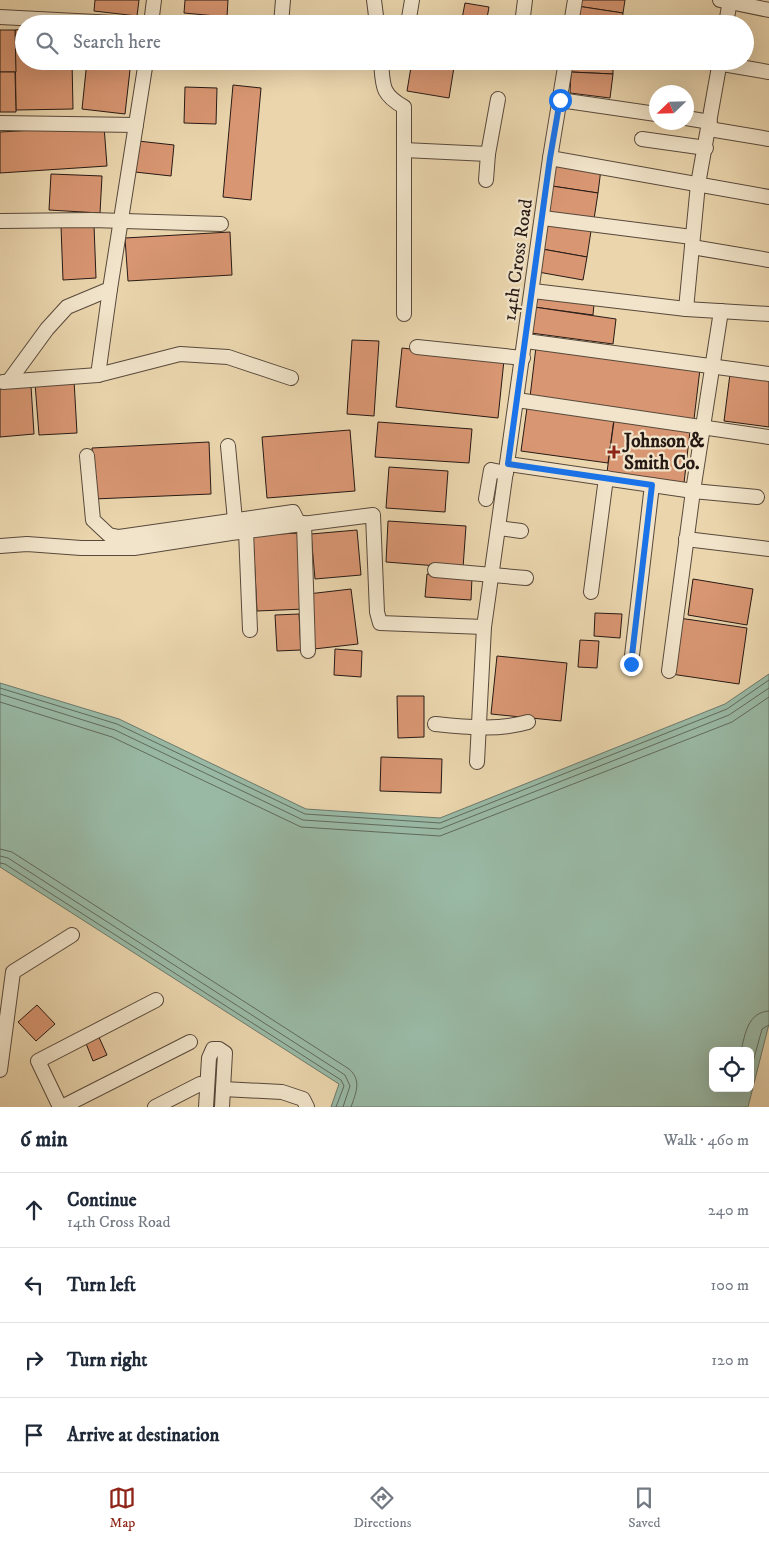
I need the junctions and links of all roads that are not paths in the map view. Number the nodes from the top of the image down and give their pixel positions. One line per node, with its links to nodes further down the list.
1 (154, 0): 9 (street)
2 (282, 0): 10 (street)
3 (374, 0): 11 (street)
4 (412, 0): 12 (street)
5 (525, 0): 13 (street)
6 (575, 0): 14 (street)
7 (726, 1): 8 (street); 15 (street)
8 (769, 10)
9 (152, 15)
10 (281, 15)
11 (376, 15)
12 (410, 15)
13 (523, 15)
14 (572, 15)
15 (726, 15)
16 (0, 17): 17 (street)
17 (15, 18)
18 (754, 69): 23 (street)
19 (145, 70): 29 (street)
20 (382, 70): 34 (street)
21 (565, 70): 25 (street, 14th Cross Road)
22 (719, 70): 30 (street)
23 (769, 72)
24 (498, 99): 35 (street)
25 (560, 100): 26 (street); 36 (street, 14th Cross Road)
26 (649, 113)
27 (694, 120): 30 (street)
28 (0, 123): 29 (street)
29 (136, 125): 42 (street)
30 (710, 125): 31 (street); 33 (street)
31 (769, 139)
32 (642, 140): 33 (street)
33 (706, 148): 38 (street)
34 (404, 150): 35 (street); 50 (street)
35 (488, 154): 37 (street)
36 (550, 158): 38 (street); 40 (street, 14th Cross Road)
37 (486, 180)
38 (698, 184): 39 (street); 44 (street)
39 (769, 197)
40 (543, 218): 44 (street); 47 (street, 14th Cross Road)
41 (0, 221): 42 (street)
42 (120, 222): 43 (street); 46 (street)
43 (221, 224)
44 (692, 242): 45 (street); 48 (street)
45 (769, 260)
46 (110, 290): 57 (street); 59 (street)
47 (533, 291): 48 (street); 52 (street, 14th Cross Road)
48 (686, 308): 49 (street)
49 (721, 311): 51 (street); 55 (street)
50 (404, 314)
51 (769, 314)
52 (526, 340): 54 (street, 14th Cross Road); 55 (street)
53 (417, 347): 54 (street)
54 (523, 358): 60 (street, 14th Cross Road)
55 (713, 366): 56 (street); 61 (street)
56 (769, 374)
57 (98, 375): 58 (street); 59 (street)
58 (290, 378)
59 (4, 382)
60 (517, 400): 61 (street); 65 (street, 14th Cross Road)
61 (703, 426): 62 (street); 68 (street)
62 (769, 437)
63 (228, 446): 71 (street)
64 (87, 456): 71 (street)
65 (507, 469): 66 (street); 70 (street); 73 (street, 14th Cross Road)
66 (606, 478): 67 (street); 82 (street)
67 (652, 485): 68 (street); 86 (street)
68 (693, 491): 69 (street); 76 (street)
69 (758, 497)
70 (486, 500)
71 (235, 520): 72 (street)
72 (302, 523): 74 (street); 83 (street); 85 (street)
73 (498, 528): 75 (street); 80 (street, 14th Cross Road)
74 (246, 531): 77 (street); 84 (street)
75 (521, 531)
76 (686, 539): 78 (street); 87 (street)
77 (0, 546)
78 (769, 549)
79 (435, 570): 80 (street)
80 (492, 575): 81 (street); 83 (street, 14th Cross Road)
81 (526, 578)
82 (591, 592)
83 (484, 627): 90 (street, 14th Cross Road)
84 (250, 630)
85 (308, 651)
86 (631, 664)
87 (669, 672)
88 (528, 722): 90 (street)
89 (435, 724): 90 (street)
90 (479, 728): 91 (street, 14th Cross Road)
91 (477, 762)
92 (72, 936): 95 (street)
93 (156, 1000): 98 (street)
94 (190, 1042): 98 (street)
95 (0, 1070)
96 (200, 1084): 99 (street)
97 (223, 1089): 100 (street); 101 (street); 102 (street)
98 (61, 1107)
99 (155, 1107)
100 (206, 1107)
101 (222, 1107)
102 (307, 1107)

